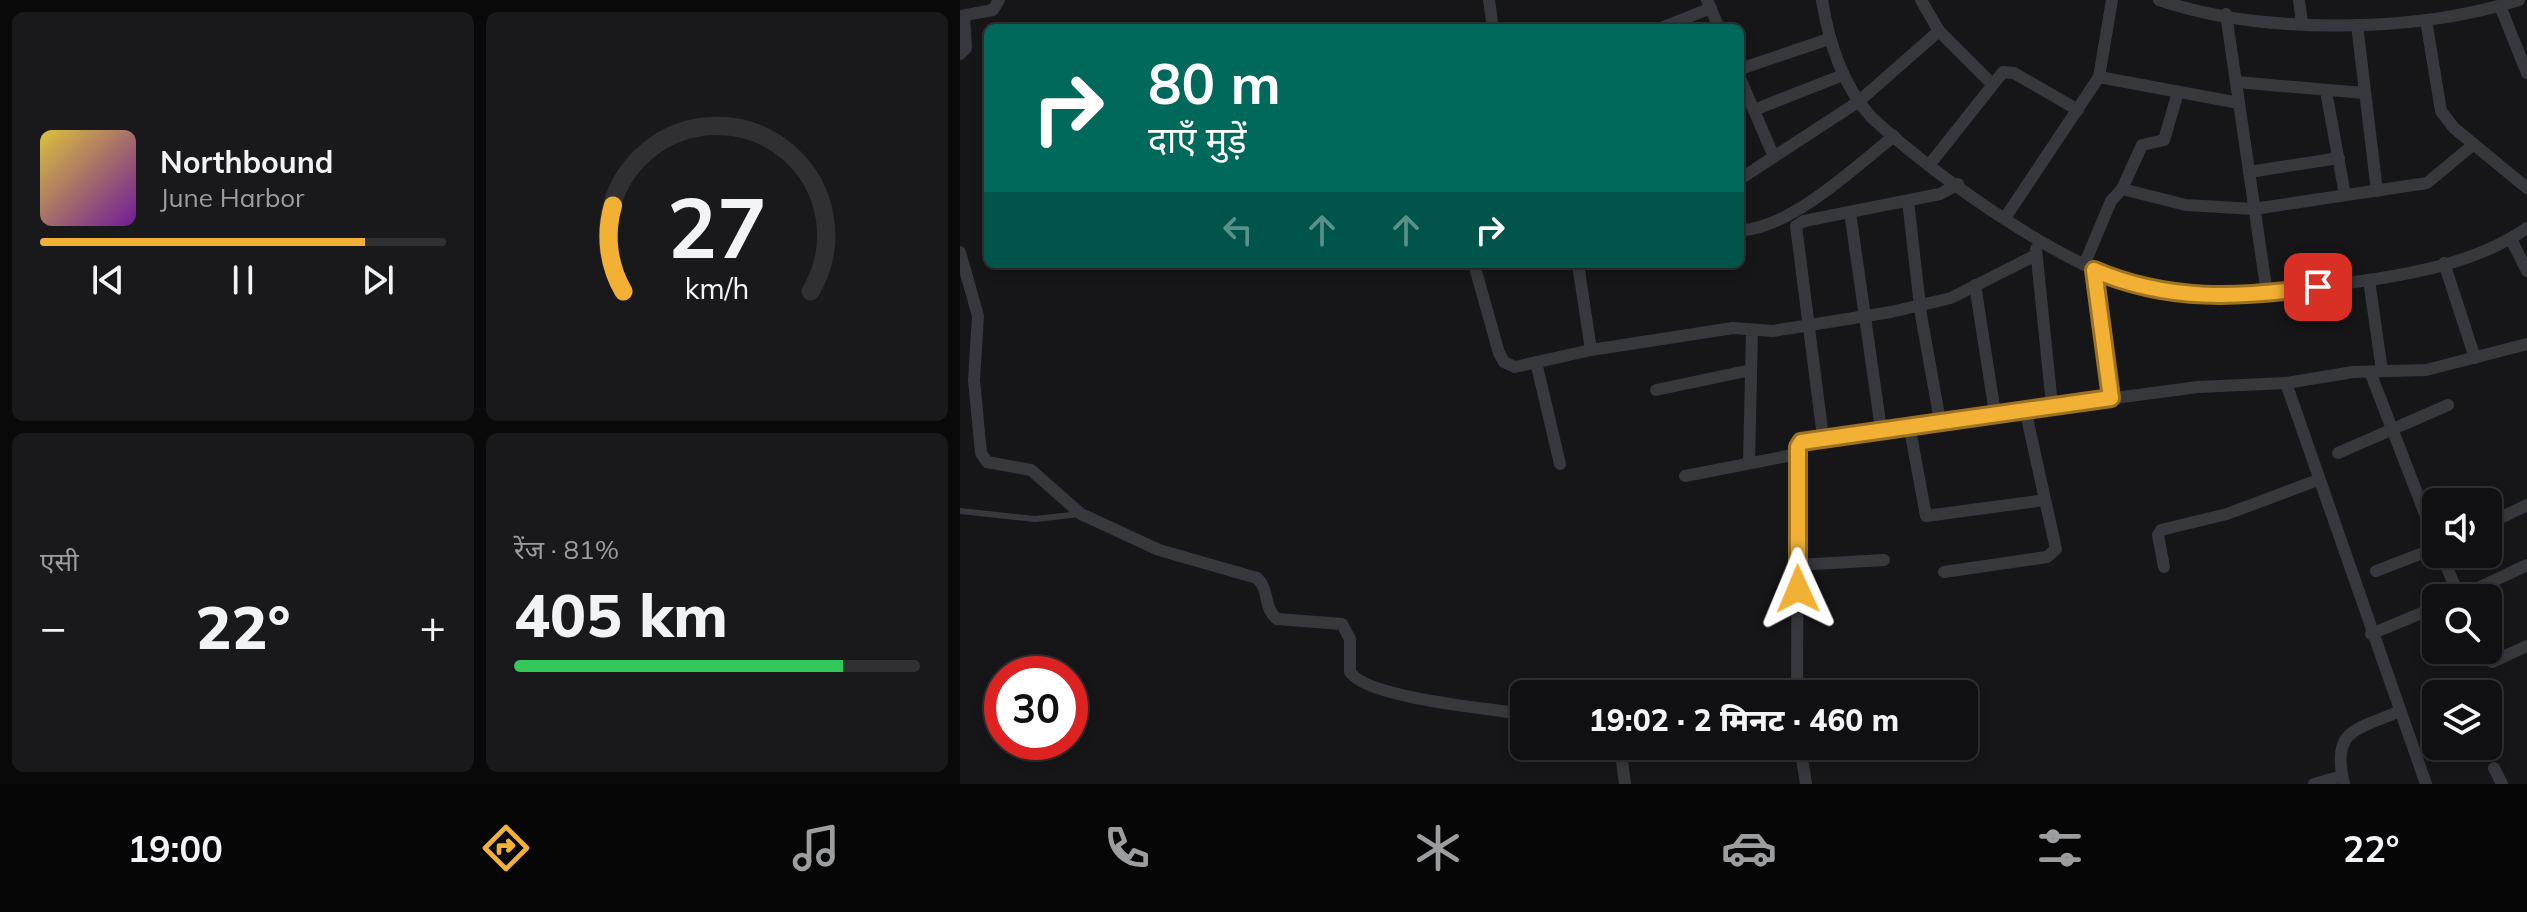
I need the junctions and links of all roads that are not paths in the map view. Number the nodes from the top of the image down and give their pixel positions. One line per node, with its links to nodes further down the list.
1 (999, 0): 12 (street)
2 (1489, 0): 15 (street)
3 (1822, 0): 20 (street)
4 (1921, 0): 19 (street)
5 (2112, 0): 25 (street)
6 (2159, 0): 11 (street)
7 (2299, 0): 14 (street)
8 (2519, 0): 10 (street)
9 (1709, 4): 16 (street); 17 (street)
10 (2500, 6): 13 (street); 23 (street)
11 (2226, 14): 14 (street); 26 (street)
12 (962, 16): 21 (street)
13 (2426, 20): 18 (street); 37 (street)
14 (2302, 23): 18 (street)
15 (1492, 24)
16 (1669, 24)
17 (1717, 24)
18 (2357, 25): 31 (street)
19 (1939, 31): 27 (street); 32 (street)
20 (1829, 39): 22 (street); 24 (street)
21 (960, 54)
22 (1744, 68)
23 (2527, 73)
24 (1843, 75): 32 (street); 34 (street)
25 (2099, 77): 30 (street); 35 (street)
26 (2236, 82): 29 (street); 33 (street)
27 (1992, 84): 35 (street); 40 (street)
28 (1744, 87): 34 (street)
29 (2326, 91): 31 (street); 39 (street)
30 (2178, 92): 33 (street); 45 (street)
31 (2364, 93): 46 (street)
32 (1858, 102): 36 (street); 38 (street)
33 (2239, 103): 41 (street)
34 (1754, 110): 38 (street)
35 (2078, 110): 52 (street)
36 (1894, 136): 40 (street); 51 (street)
37 (2474, 144): 44 (street); 46 (street)
38 (1774, 157): 42 (street)
39 (2339, 158): 41 (street); 47 (street)
40 (1930, 164): 43 (street)
41 (2249, 172): 49 (street)
42 (1744, 176)
43 (1958, 184): 48 (street); 52 (street)
44 (2527, 188)
45 (2122, 189): 49 (street); 63 (street)
46 (2377, 191): 47 (street)
47 (2345, 195): 49 (street)
48 (1908, 201): 50 (street); 68 (street)
49 (2254, 209): 67 (street)
50 (1850, 212): 53 (street); 69 (street)
51 (1780, 218): 53 (street); 55 (street)
52 (2005, 218): 56 (street)
53 (1796, 226): 70 (street)
54 (2527, 228): 57 (street)
55 (1744, 229)
56 (2034, 236): 59 (street); 63 (street)
57 (2511, 239): 60 (street); 64 (street)
58 (960, 252): 100 (street)
59 (2036, 255): 66 (street); 81 (street)
60 (2444, 263): 65 (street); 74 (street)
61 (1475, 268): 75 (street)
62 (1579, 268): 73 (street)
63 (2089, 268): 67 (street); 80 (street)
64 (2527, 271)
65 (2369, 280): 67 (street); 77 (street)
66 (1975, 285): 68 (street); 84 (street)
67 (2267, 294)
68 (1920, 306): 69 (street); 85 (street)
69 (1866, 317): 70 (street); 87 (street)
70 (1811, 325): 71 (street); 89 (street)
71 (1752, 330): 73 (street); 76 (street)
72 (2527, 344): 74 (street)
73 (1591, 350): 75 (street)
74 (2475, 358): 77 (street)
75 (1536, 362): 93 (street)
76 (1751, 370): 79 (street); 92 (street)
77 (2376, 371): 78 (street); 88 (street)
78 (2286, 383): 80 (street); 95 (street)
79 (1656, 390)
80 (2111, 398): 81 (street)
81 (2052, 405): 83 (street)
82 (2448, 405): 88 (street)
83 (2025, 409): 84 (street); 96 (street)
84 (1995, 413): 85 (street)
85 (1940, 421): 86 (street)
86 (1909, 424): 87 (street); 96 (street)
87 (1881, 429): 89 (street)
88 (2392, 429): 90 (street); 98 (street)
89 (1823, 437): 91 (street)
90 (2338, 453)
91 (1798, 454): 92 (street); 104 (street)
92 (1749, 463): 94 (street)
93 (1560, 464)
94 (1685, 476)
95 (2318, 480): 106 (street); 111 (street)
96 (2045, 500): 108 (street)
97 (2527, 505): 101 (street)
98 (2422, 506)
99 (960, 511): 100 (lane)
100 (1081, 514): 115 (street)
101 (2502, 517)
102 (2422, 553): 107 (street)
103 (1884, 560): 104 (street)
104 (1797, 565): 114 (street)
105 (2527, 565): 109 (street)
106 (2164, 567)
107 (2376, 571)
108 (1944, 572)
109 (2487, 584)
110 (2422, 613): 111 (street)
111 (2371, 634): 116 (street)
112 (2527, 646): 113 (street)
113 (2502, 657)
114 (1797, 680)
115 (1510, 712)
116 (2398, 712): 120 (street); 124 (street)
117 (1622, 760): 121 (street)
118 (1802, 760): 122 (street)
119 (2494, 768): 125 (street)
120 (2343, 780): 123 (street)
121 (1625, 784)
122 (1806, 784)
123 (2314, 784)
124 (2426, 784)
125 (2502, 784)

